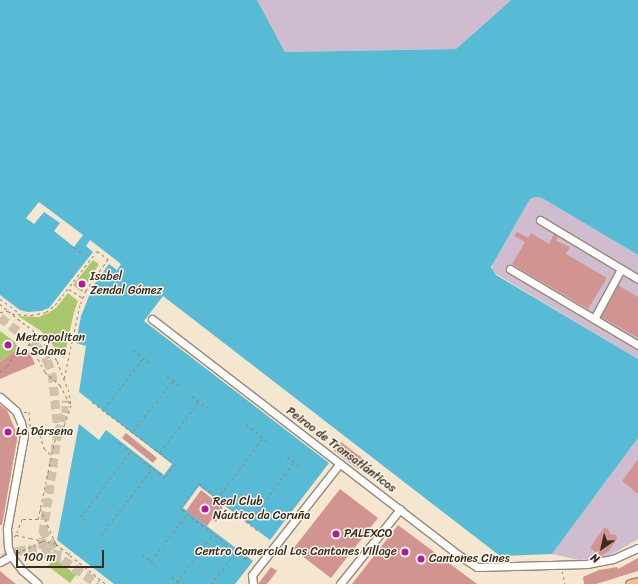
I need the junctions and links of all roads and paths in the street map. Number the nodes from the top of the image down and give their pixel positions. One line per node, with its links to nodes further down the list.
1 (540, 220): 5 (street)
2 (74, 247): 3 (path)
3 (83, 254)
4 (510, 269): 15 (street)
5 (621, 269): 6 (street); 15 (street)
6 (638, 279)
7 (68, 288): 8 (path); 8 (path); 13 (path)
8 (83, 298): 25 (path)
9 (0, 299): 13 (path)
10 (0, 304): 11 (path)
11 (8, 311): 12 (path); 14 (path)
12 (0, 312)
13 (19, 313): 14 (path)
14 (12, 314): 17 (path)
15 (594, 319): 19 (street)
16 (152, 320): 46 (street, Peirao de Transatlánticos)
17 (37, 334): 18 (path); 25 (path)
18 (29, 343): 23 (path); 32 (path)
19 (638, 345)
20 (133, 350): 21 (path)
21 (143, 358): 22 (path); 34 (path)
22 (150, 363)
23 (0, 372)
24 (166, 376): 26 (path)
25 (64, 379): 32 (path)
26 (173, 381): 27 (path); 37 (path)
27 (179, 385)
28 (192, 396): 30 (path)
29 (0, 397): 65 (street)
30 (199, 401): 33 (path); 42 (path)
31 (92, 402): 34 (path)
32 (71, 405): 43 (path)
33 (208, 408)
34 (104, 409): 37 (path)
35 (24, 412): 43 (path)
36 (246, 424): 38 (path)
37 (133, 432): 42 (path)
38 (263, 438): 40 (path); 49 (path)
39 (119, 441): 41 (path)
40 (270, 444)
41 (131, 452): 48 (path); 53 (path)
42 (159, 452): 48 (path)
43 (52, 456): 50 (path)
44 (287, 457): 45 (path)
45 (294, 462): 47 (path); 54 (path)
46 (340, 463): 51 (street, Peirao de Transatlánticos); 80 (street)
47 (301, 467)
48 (152, 468): 57 (path)
49 (217, 498): 52 (path); 54 (path)
50 (40, 508): 58 (path); 59 (path)
51 (400, 509): 69 (street, Peirao de Transatlánticos); 81 (street)
52 (188, 514): 56 (path); 67 (path)
53 (85, 520)
54 (248, 522): 55 (path)
55 (258, 531)
56 (214, 534): 62 (path); 73 (path)
57 (101, 535)
58 (44, 541): 59 (path); 65 (path)
59 (56, 544): 64 (path)
60 (638, 548): 69 (street, Peirao de Transatlánticos)
61 (71, 551): 64 (path)
62 (236, 551): 66 (path); 79 (path)
63 (142, 554): 67 (path)
64 (68, 555): 76 (path)
65 (11, 556): 68 (street); 75 (street)
66 (248, 557)
67 (151, 561): 70 (path)
68 (0, 562)
69 (560, 565): 82 (path)
70 (158, 566)
71 (172, 577): 73 (path)
72 (118, 580): 77 (path)
73 (177, 582): 78 (path)
74 (638, 582): 83 (main road)
75 (38, 584)
76 (106, 584)
77 (123, 584)
78 (180, 584)
79 (211, 584)
80 (253, 584)
81 (340, 584)
82 (565, 584)
83 (630, 584)

